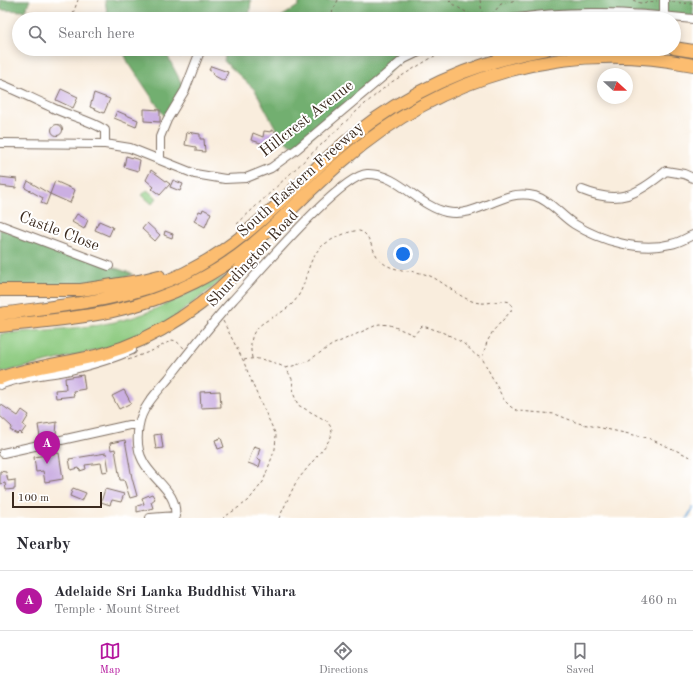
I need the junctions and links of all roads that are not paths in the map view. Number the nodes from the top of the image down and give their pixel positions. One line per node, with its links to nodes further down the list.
1 (664, 0): 2 (street)
2 (664, 12)
3 (681, 18): 4 (street)
4 (693, 19)
5 (681, 49): 6 (highway)
6 (693, 51)
7 (198, 56): 14 (street)
8 (410, 56): 14 (street, Hillcrest Avenue)
9 (513, 56): 18 (highway, South Eastern Freeway)
10 (693, 65): 17 (highway, South Eastern Freeway)
11 (0, 84): 13 (street)
12 (0, 144): 13 (street, Hillcrest Avenue)
13 (105, 144): 14 (street, Hillcrest Avenue)
14 (160, 159)
15 (693, 178): 16 (street)
16 (582, 190)
17 (297, 205): 24 (highway, South Eastern Freeway); 26 (highway)
18 (264, 219): 22 (highway); 23 (highway, South Eastern Freeway)
19 (0, 225): 21 (street, Castle Close)
20 (693, 235): 28 (street, Shurdington Road)
21 (108, 266)
22 (0, 290)
23 (0, 314)
24 (0, 326)
25 (132, 350): 27 (street)
26 (0, 378)
27 (0, 385)
28 (138, 425): 29 (street); 30 (street, Shurdington Road)
29 (3, 453)
30 (176, 517): 31 (street)
31 (150, 518)

